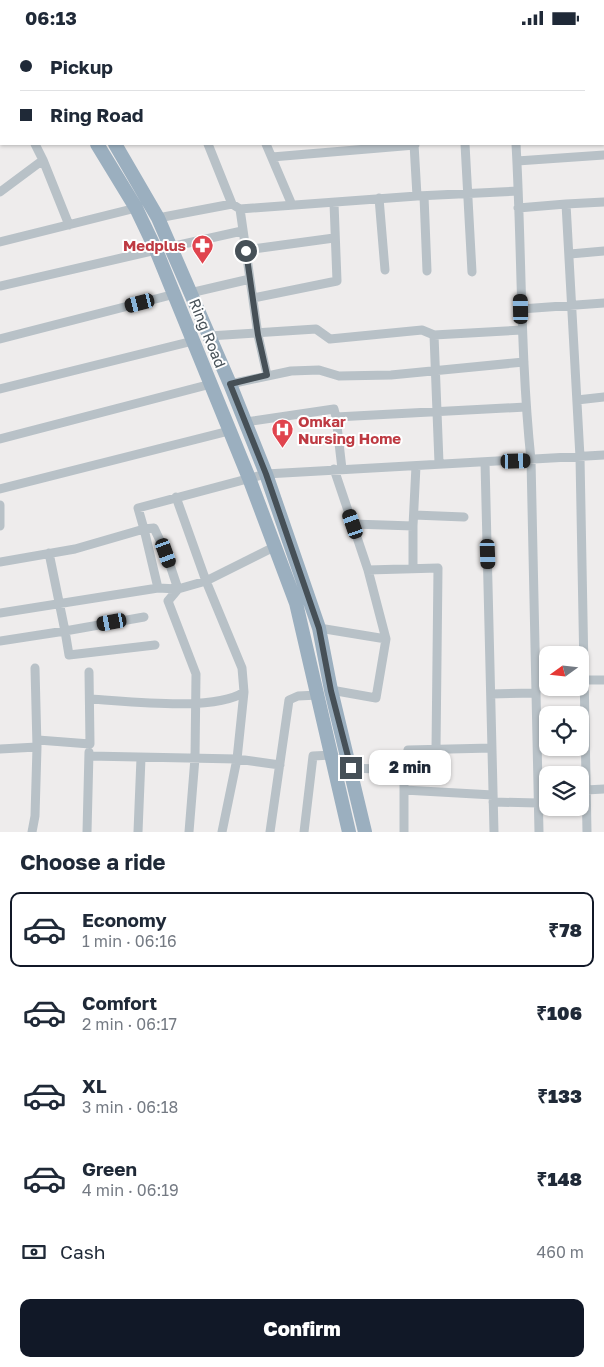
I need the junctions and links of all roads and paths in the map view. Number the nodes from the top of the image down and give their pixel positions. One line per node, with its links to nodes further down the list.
1 (36, 145): 14 (street)
2 (99, 145): 26 (highway, Ring Road)
3 (116, 145): 28 (highway, Ring Road)
4 (208, 145): 25 (street)
5 (266, 145): 13 (street)
6 (391, 145): 10 (street)
7 (414, 145): 19 (street)
8 (465, 145): 18 (street)
9 (516, 145): 15 (street)
10 (368, 146): 11 (street)
11 (321, 148): 13 (street)
12 (604, 155): 15 (street)
13 (272, 157): 24 (street)
14 (43, 160): 17 (street); 29 (street)
15 (517, 161): 16 (street)
16 (518, 191): 18 (street); 27 (street)
17 (0, 192)
18 (469, 195): 19 (street); 40 (street)
19 (420, 196): 20 (street); 39 (street)
20 (379, 198): 22 (street); 38 (street)
21 (604, 202): 23 (street)
22 (334, 203): 24 (street); 31 (street)
23 (566, 204): 27 (street); 37 (street)
24 (292, 205): 25 (street)
25 (236, 207): 28 (street); 30 (street)
26 (136, 208): 29 (street); 34 (highway, Ring Road)
27 (518, 208): 48 (street)
28 (158, 218): 33 (highway, Ring Road)
29 (69, 225): 32 (street)
30 (242, 231): 33 (street); 35 (street)
31 (334, 238): 35 (street); 45 (street)
32 (0, 242)
33 (170, 247): 43 (highway, Ring Road)
34 (156, 250): 42 (street); 44 (highway, Ring Road)
35 (246, 251): 41 (street)
36 (604, 251): 37 (street)
37 (570, 254): 47 (street)
38 (384, 270)
39 (427, 271)
40 (472, 271)
41 (250, 279): 43 (street); 45 (street)
42 (0, 286)
43 (190, 293): 52 (highway, Ring Road)
44 (175, 294): 53 (street); 54 (highway, Ring Road)
45 (253, 297): 50 (street)
46 (604, 303): 47 (street)
47 (573, 305): 48 (street); 62 (street)
48 (521, 309): 49 (street)
49 (522, 330): 51 (street); 55 (street)
50 (258, 335): 51 (street); 52 (street); 57 (street)
51 (434, 335): 56 (street)
52 (209, 336): 59 (highway, Ring Road)
53 (0, 339)
54 (193, 341): 58 (highway, Ring Road); 60 (street)
55 (524, 362): 56 (street); 63 (street)
56 (437, 370): 57 (street); 64 (street)
57 (267, 375): 59 (street)
58 (211, 384): 67 (highway, Ring Road); 68 (street)
59 (230, 384): 66 (highway, Ring Road)
60 (0, 389)
61 (604, 397): 62 (street)
62 (577, 400): 70 (street)
63 (526, 407): 64 (street); 71 (street)
64 (437, 413): 65 (street); 73 (street)
65 (336, 417): 66 (street); 75 (street)
66 (246, 422): 76 (highway, Ring Road)
67 (229, 431): 77 (highway, Ring Road); 78 (street)
68 (0, 439)
69 (604, 455): 70 (street)
70 (580, 457): 71 (street); 103 (street)
71 (531, 460): 72 (street); 110 (street)
72 (485, 462): 73 (street); 111 (street)
73 (439, 463): 74 (street)
74 (416, 466): 75 (street); 81 (street)
75 (338, 469): 76 (street); 83 (street)
76 (266, 474): 77 (street); 98 (highway, Ring Road)
77 (249, 478): 79 (street); 87 (highway, Ring Road)
78 (0, 489)
79 (176, 497): 86 (street); 92 (street)
80 (0, 505): 84 (street)
81 (414, 515): 82 (street); 85 (street)
82 (464, 517)
83 (353, 524): 85 (street); 91 (street)
84 (0, 526)
85 (413, 526): 90 (street)
86 (144, 529): 88 (street); 93 (street); 94 (street)
87 (276, 546): 92 (street); 109 (highway, Ring Road)
88 (49, 553): 89 (street); 95 (street)
89 (0, 562)
90 (413, 568): 91 (street); 119 (street)
91 (368, 570): 100 (street)
92 (206, 581): 94 (street); 108 (street)
93 (158, 588): 94 (street); 95 (street)
94 (178, 589): 114 (street)
95 (60, 603): 96 (street); 99 (street)
96 (0, 613)
97 (144, 617): 99 (street)
98 (319, 628): 100 (street); 109 (highway, Ring Road)
99 (65, 631): 101 (street); 102 (street)
100 (386, 639): 109 (street)
101 (0, 641)
102 (155, 645)
103 (583, 646)
104 (35, 668): 115 (street)
105 (89, 672): 113 (street)
106 (604, 680): 107 (street)
107 (589, 681)
108 (244, 692): 114 (street); 124 (street)
109 (325, 693): 120 (highway, Ring Road); 125 (street); 127 (highway, Ring Road)
110 (536, 693): 111 (street); 133 (street)
111 (492, 694): 117 (street)
112 (584, 696): 126 (street)
113 (90, 699): 114 (street); 116 (street)
114 (197, 703): 123 (street)
115 (37, 743): 116 (street); 118 (street); 135 (street)
116 (90, 744): 121 (street)
117 (492, 748): 119 (street); 132 (street)
118 (0, 749)
119 (436, 749): 128 (street)
120 (332, 755): 141 (street); 142 (highway, Ring Road)
121 (89, 756): 122 (street); 136 (street)
122 (141, 758): 123 (street); 137 (street)
123 (195, 758): 124 (street); 138 (street)
124 (237, 759): 125 (street); 139 (street)
125 (280, 765): 140 (street)
126 (586, 766)
127 (351, 768): 128 (street); 143 (highway, Ring Road)
128 (404, 770): 130 (street)
129 (604, 789): 131 (street)
130 (404, 790): 132 (street); 144 (street)
131 (589, 790)
132 (493, 799): 133 (street); 145 (street)
133 (538, 803): 146 (street)
134 (587, 816): 147 (street)
135 (32, 832)
136 (87, 832)
137 (138, 832)
138 (189, 832)
139 (222, 832)
140 (270, 832)
141 (304, 832)
142 (349, 832)
143 (365, 832)
144 (404, 832)
145 (494, 832)
146 (539, 832)
147 (587, 832)

